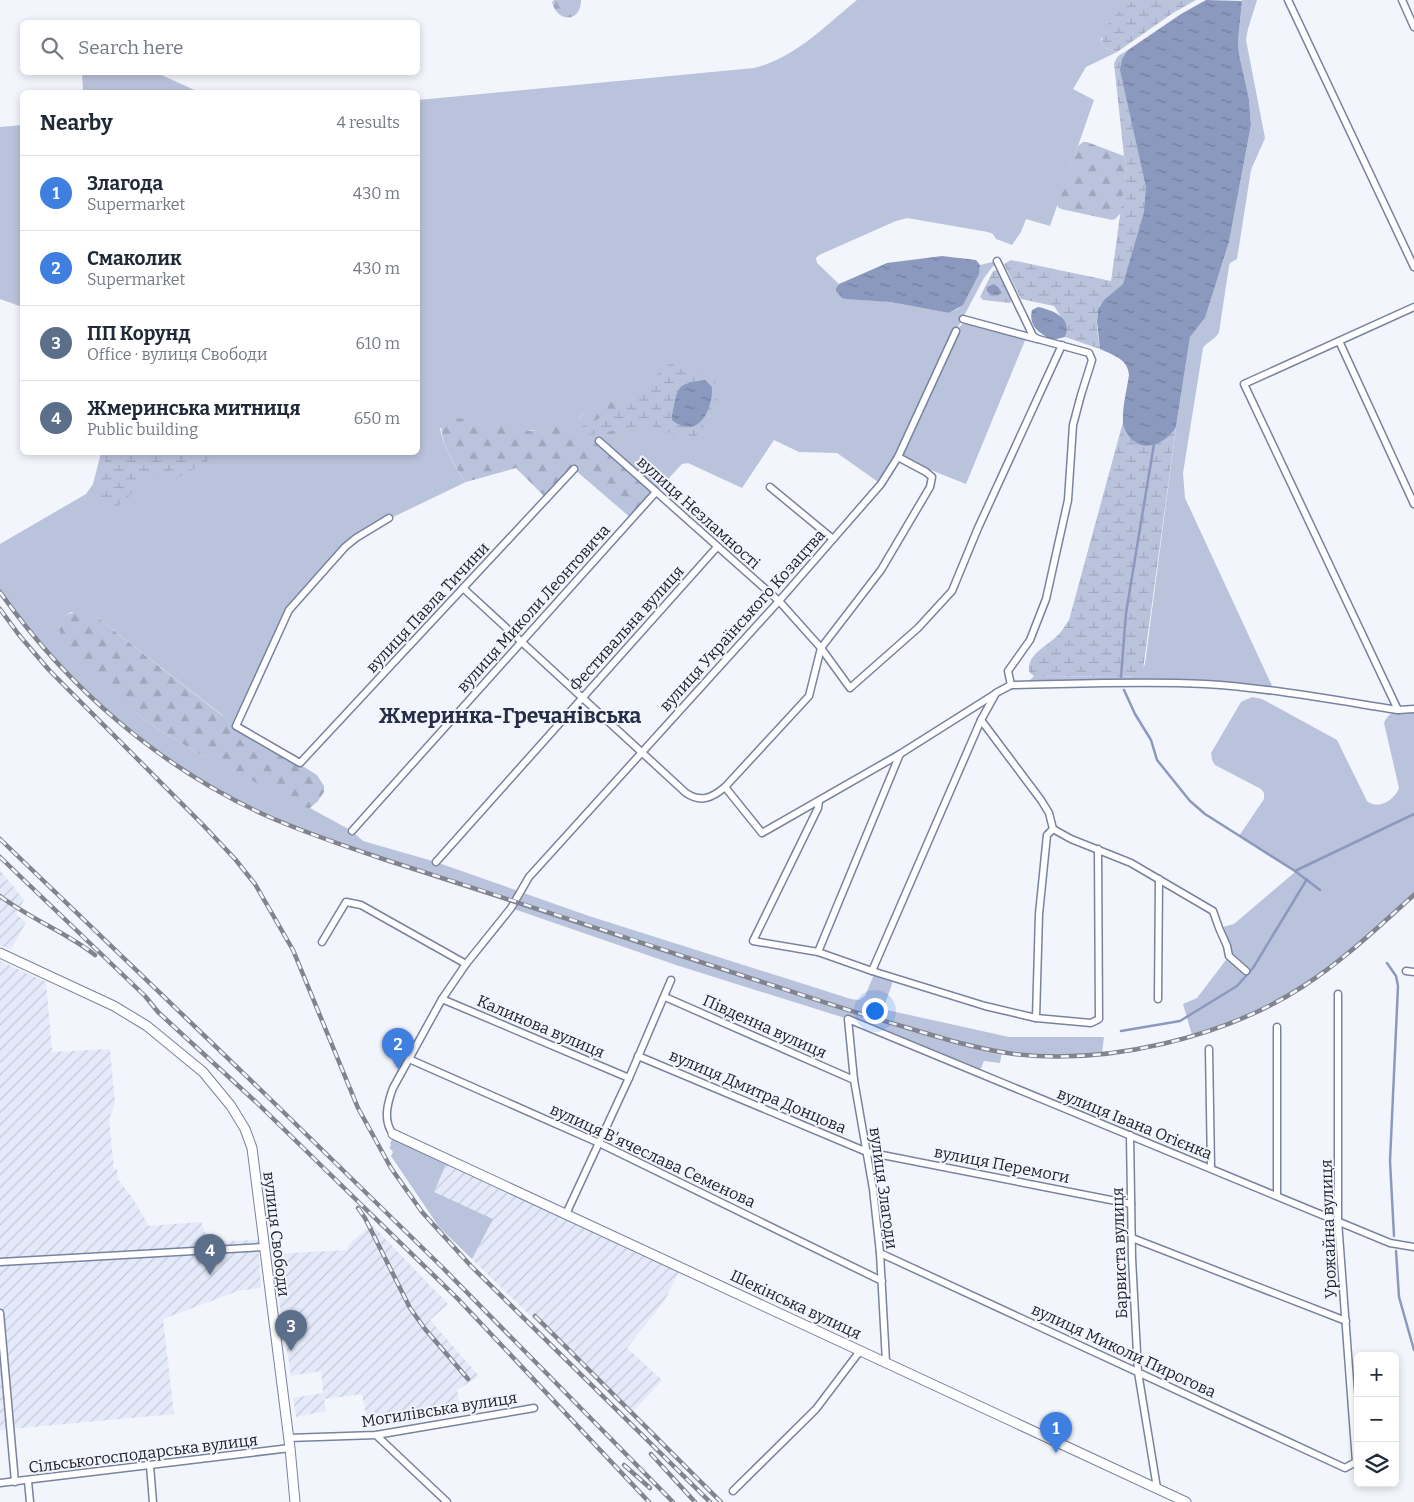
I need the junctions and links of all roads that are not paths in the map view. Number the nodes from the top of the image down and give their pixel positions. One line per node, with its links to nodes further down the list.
1 (1288, 0): 5 (street)
2 (1402, 0): 3 (street)
3 (1414, 27)
4 (997, 261): 9 (street)
5 (1414, 267)
6 (1414, 307): 10 (street)
7 (962, 319): 9 (street)
8 (956, 331): 13 (street, вулиця Українського Козацтва)
9 (1038, 339): 11 (street)
10 (1339, 342): 17 (street); 29 (street)
11 (1062, 345): 24 (street, вулиця Незламності); 25 (street)
12 (599, 441): 16 (street, вулиця Незламності)
13 (898, 457): 19 (street, вулиця Українського Козацтва); 24 (street)
14 (574, 469): 21 (street, вулиця Павла Тичини)
15 (770, 487): 19 (street)
16 (656, 492): 20 (street, вулиця Незламності); 23 (street, вулиця Миколи Леонтовича)
17 (1414, 504)
18 (389, 518): 21 (street, вулиця Павла Тичини)
19 (832, 539): 22 (street, вулиця Українського Козацтва)
20 (717, 547): 22 (street, вулиця Незламності); 27 (street, Фестивальна вулиця)
21 (463, 588): 23 (street)
22 (779, 601): 24 (street, вулиця Незламності); 31 (street, вулиця Українського Козацтва)
23 (521, 641): 27 (street); 36 (street, вулиця Миколи Леонтовича)
24 (821, 648): 33 (street)
25 (1011, 685): 26 (street); 29 (street)
26 (996, 693): 30 (street); 32 (street)
27 (583, 698): 31 (street); 38 (street, Фестивальна вулиця)
28 (1414, 709): 29 (street)
29 (1398, 710)
30 (981, 720): 35 (street); 44 (street)
31 (642, 751): 33 (street); 43 (street, вулиця Українського Козацтва)
32 (900, 754): 34 (street); 41 (street)
33 (725, 787): 34 (street)
34 (819, 801): 41 (street)
35 (1053, 829): 37 (street); 53 (street)
36 (352, 831)
37 (1098, 850): 39 (street); 53 (street)
38 (436, 862)
39 (1159, 879): 45 (street); 52 (street)
40 (322, 942): 43 (street)
41 (818, 952): 44 (street)
42 (0, 954): 71 (street, вулиця Свободи)
43 (466, 964): 51 (street, вулиця Українського Козацтва)
44 (872, 971): 53 (street)
45 (1246, 971)
46 (1406, 971): 47 (street)
47 (1414, 972)
48 (671, 980): 50 (street)
49 (1338, 994): 69 (street, Урожайна вулиця)
50 (665, 997): 57 (street); 60 (street, Південна вулиця)
51 (442, 999): 58 (street, вулиця Українського Козацтва); 59 (street, Калинова вулиця)
52 (1158, 999)
53 (1036, 1018)
54 (848, 1019): 60 (street, вулиця Злагоди); 62 (street, вулиця Івана Огієнка)
55 (1277, 1027): 66 (street)
56 (1210, 1049): 65 (street)
57 (638, 1056): 59 (street); 64 (street, вулиця Дмитра Донцова)
58 (409, 1059): 61 (street, вулиця Українського Козацтва); 63 (street, вулиця В'ячеслава Семенова)
59 (628, 1078): 63 (street)
60 (854, 1080): 64 (street, вулиця Злагоди)
61 (393, 1134): 68 (street, Шекінська вулиця)
62 (1130, 1135): 65 (street, вулиця Івана Огієнка); 67 (street, Барвиста вулиця)
63 (599, 1143): 68 (street); 75 (street, вулиця В'ячеслава Семенова)
64 (867, 1152): 67 (street, вулиця Перемоги); 73 (street, вулиця Злагоди)
65 (1211, 1168): 66 (street, вулиця Івана Огієнка)
66 (1276, 1196): 69 (street, вулиця Івана Огієнка)
67 (1131, 1204): 70 (street, Барвиста вулиця)
68 (566, 1214): 78 (street, Шекінська вулиця)
69 (1338, 1221): 72 (street, вулиця Івана Огієнка); 77 (street, Урожайна вулиця)
70 (1132, 1238): 77 (street); 80 (street, Барвиста вулиця)
71 (263, 1247): 74 (street); 83 (street, вулиця Свободи)
72 (1414, 1247)
73 (880, 1253): 75 (street, вулиця Злагоди); 80 (street, вулиця Миколи Пирогова)
74 (0, 1262)
75 (882, 1281): 79 (street, вулиця Злагоди)
76 (0, 1313): 89 (street)
77 (1346, 1321): 84 (street, Урожайна вулиця)
78 (860, 1350): 79 (street, Шекінська вулиця); 92 (street)
79 (886, 1362): 91 (street, Шекінська вулиця)
80 (1138, 1372): 86 (street, вулиця Миколи Пирогова); 91 (street, Барвиста вулиця)
81 (534, 1408): 82 (street, Могилівська вулиця)
82 (376, 1435): 83 (street, Могилівська вулиця); 96 (street)
83 (288, 1438): 85 (street, вулиця Свободи)
84 (1355, 1442)
85 (290, 1448): 87 (street, Сільськогосподарська вулиця); 95 (street, вулиця Свободи)
86 (1354, 1463)
87 (150, 1466): 88 (street, Сільськогосподарська вулиця); 94 (street)
88 (28, 1481): 89 (street, Сільськогосподарська вулиця); 93 (street)
89 (15, 1482): 90 (street, Сільськогосподарська вулиця)
90 (0, 1483)
91 (1157, 1488): 97 (street, Шекінська вулиця)
92 (733, 1491)
93 (30, 1502)
94 (153, 1502)
95 (295, 1502)
96 (447, 1502)
97 (1186, 1502)

